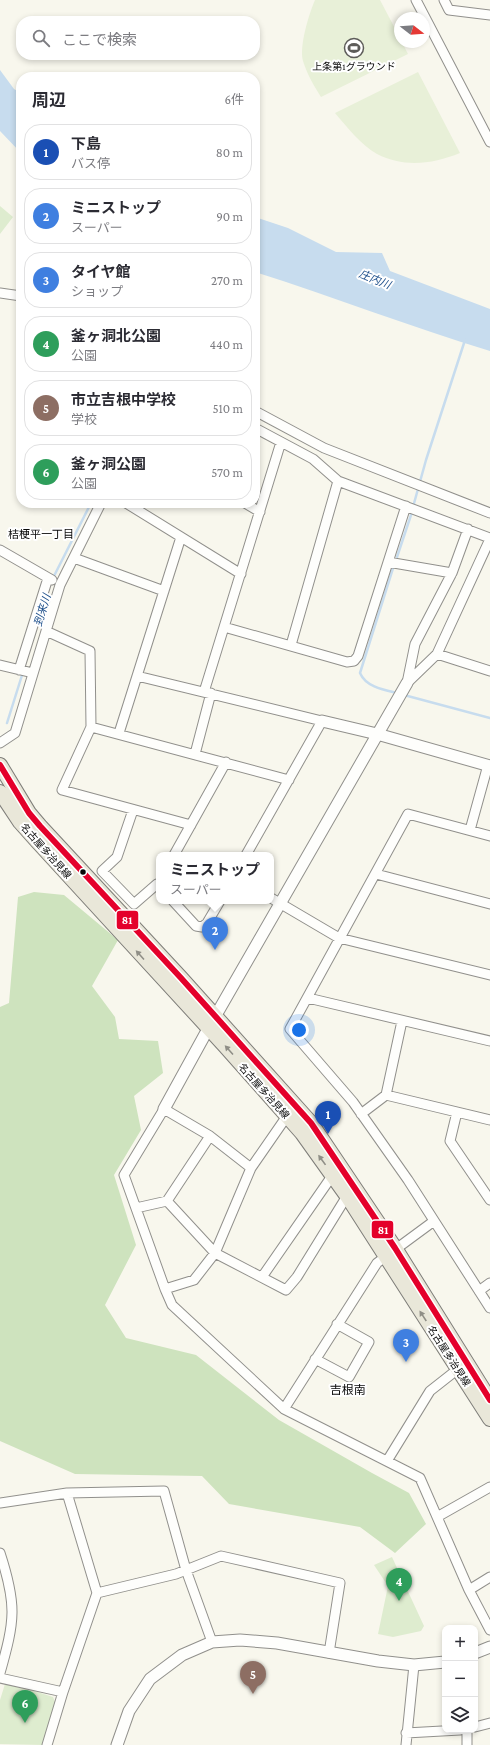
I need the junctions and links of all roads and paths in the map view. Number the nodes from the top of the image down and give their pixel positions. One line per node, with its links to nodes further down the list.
1 (416, 0): 4 (street)
2 (444, 0): 3 (street)
3 (490, 15)
4 (490, 142)
5 (0, 293): 6 (street)
6 (16, 295)
7 (260, 414): 16 (street)
8 (260, 431): 9 (street)
9 (281, 442): 10 (street); 15 (street)
10 (338, 481): 11 (street); 29 (street)
11 (407, 506): 17 (street); 22 (street)
12 (99, 508): 21 (street)
13 (134, 508): 18 (street)
14 (253, 508): 15 (street)
15 (260, 512): 24 (street)
16 (490, 513)
17 (468, 529): 19 (street); 23 (street)
18 (181, 537): 24 (street); 26 (street)
19 (490, 538): 30 (street)
20 (0, 550): 25 (street)
21 (74, 558): 25 (street); 26 (street)
22 (389, 562): 23 (street); 29 (street)
23 (452, 573): 35 (street)
24 (241, 574): 27 (street)
25 (53, 581): 28 (street); 32 (street)
26 (164, 591): 34 (street)
27 (224, 627): 29 (street); 36 (street)
28 (46, 631): 32 (street); 38 (street)
29 (291, 645)
30 (438, 654): 33 (street); 35 (street)
31 (0, 665): 32 (street)
32 (25, 671): 41 (street)
33 (490, 671)
34 (137, 676): 36 (street); 39 (street)
35 (402, 690): 40 (street)
36 (208, 692): 37 (street); 42 (street)
37 (322, 721): 40 (street); 46 (street)
38 (91, 727): 39 (street); 48 (street)
39 (119, 733): 42 (street)
40 (377, 734): 45 (street); 56 (street)
41 (0, 743)
42 (195, 754): 43 (street)
43 (226, 762): 46 (street); 49 (street)
44 (0, 765): 64 (main road, 名古屋多治見線)
45 (489, 766): 50 (street)
46 (289, 780): 53 (street)
47 (0, 792): 66 (main road, 名古屋多治見線, one-way to 47)
48 (133, 810): 49 (street); 55 (street)
49 (191, 825): 52 (street)
50 (470, 830): 51 (street); 54 (street)
51 (490, 836)
52 (176, 852)
53 (248, 852)
54 (376, 874): 60 (street); 61 (street)
55 (156, 885)
56 (276, 900): 61 (street)
57 (176, 904): 58 (street)
58 (218, 904)
59 (274, 904): 64 (street)
60 (490, 904)
61 (339, 938): 62 (street); 63 (street)
62 (490, 975)
63 (308, 998): 65 (street); 71 (street)
64 (215, 1016): 66 (street); 82 (main road, 名古屋多治見線)
65 (402, 1021): 67 (street); 68 (street)
66 (208, 1029): 69 (street); 72 (main road, 名古屋多治見線, one-way to 66)
67 (490, 1040)
68 (386, 1095): 70 (street); 71 (street)
69 (164, 1109): 74 (street); 80 (street)
70 (457, 1112): 73 (street); 78 (street)
71 (361, 1114): 81 (street)
72 (287, 1116): 75 (street); 76 (main road, 名古屋多治見線, one-way to 72)
73 (490, 1120)
74 (210, 1136): 75 (street); 79 (street)
75 (251, 1168): 83 (street)
76 (332, 1176): 77 (main road, 名古屋多治見線); 84 (street)
77 (347, 1196): 82 (main road, 名古屋多治見線); 84 (street)
78 (490, 1200)
79 (167, 1201): 80 (street); 83 (street)
80 (136, 1208): 86 (street)
81 (434, 1221): 82 (street); 87 (street)
82 (389, 1252): 89 (street); 91 (main road, 名古屋多治見線, one-way to 82); 92 (main road, 名古屋多治見線)
83 (216, 1253): 84 (street); 86 (street)
84 (262, 1276)
85 (490, 1283): 87 (street)
86 (165, 1289): 93 (street)
87 (479, 1291): 88 (street)
88 (490, 1308)
89 (337, 1324): 90 (street); 90 (street)
90 (315, 1359): 93 (street)
91 (458, 1369): 94 (main road, 名古屋多治見線); 95 (street)
92 (490, 1400)
93 (284, 1409): 95 (street)
94 (490, 1419)
95 (387, 1461): 99 (street)
96 (489, 1489): 99 (street)
97 (67, 1493): 98 (street); 101 (street); 104 (street)
98 (0, 1503)
99 (437, 1517): 103 (street)
100 (0, 1553): 112 (street)
101 (186, 1570): 104 (street); 106 (street); 109 (street)
102 (490, 1577): 103 (street)
103 (469, 1590): 105 (street)
104 (97, 1593): 114 (street)
105 (490, 1630)
106 (212, 1642): 109 (street); 121 (street)
107 (490, 1647): 108 (street)
108 (478, 1652)
109 (330, 1653): 111 (street)
110 (442, 1662): 111 (street)
111 (414, 1665): 118 (street)
112 (0, 1673)
113 (0, 1678): 114 (street)
114 (63, 1692): 120 (street)
115 (490, 1723): 116 (street)
116 (478, 1726)
117 (442, 1731): 118 (street)
118 (406, 1733): 122 (street)
119 (467, 1733): 123 (street)
120 (48, 1745)
121 (117, 1745)
122 (406, 1745)
123 (467, 1745)

